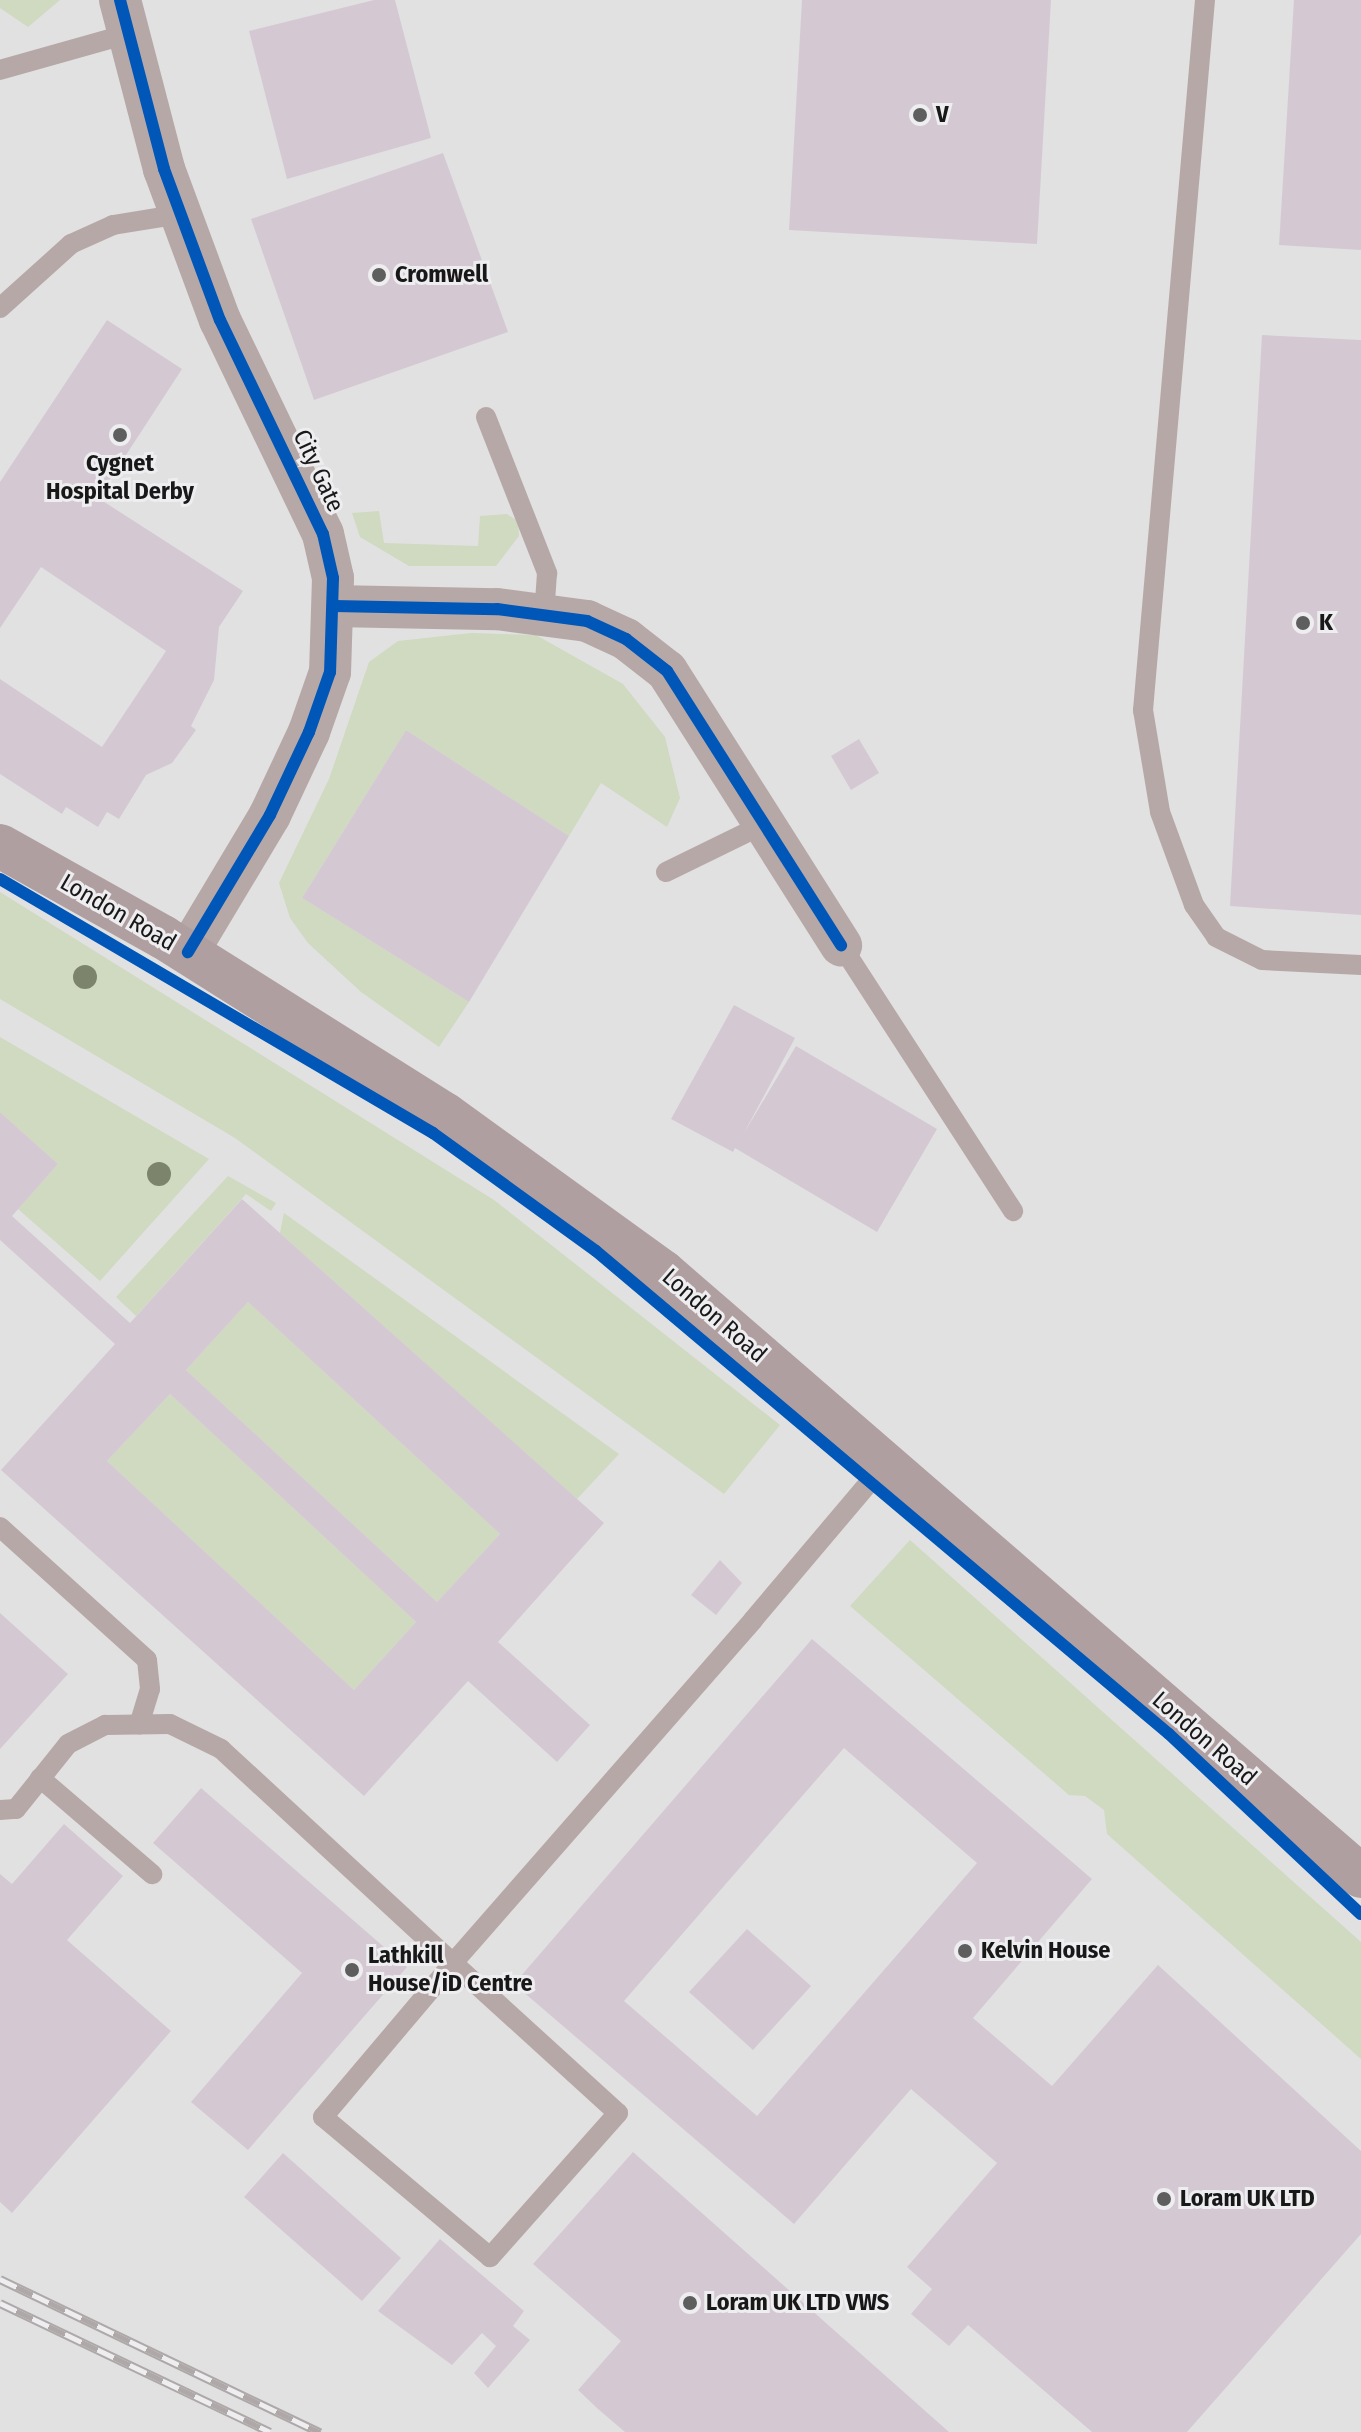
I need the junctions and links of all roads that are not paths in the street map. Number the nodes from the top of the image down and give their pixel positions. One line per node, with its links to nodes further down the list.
1 (1205, 0): 14 (lane)
2 (123, 17): 3 (lane); 4 (street, City Gate)
3 (0, 70)
4 (180, 214): 5 (lane); 7 (street, City Gate)
5 (0, 308)
6 (486, 417): 8 (lane)
7 (334, 606): 8 (street); 13 (street, City Gate)
8 (544, 616): 9 (street)
9 (762, 825): 11 (lane); 12 (street)
10 (0, 846): 13 (main road, London Road)
11 (666, 872)
12 (841, 945): 15 (lane)
13 (188, 952): 16 (main road, London Road)
14 (1361, 965)
15 (1013, 1211)
16 (885, 1464): 22 (main road, London Road); 23 (lane)
17 (0, 1527): 18 (lane)
18 (139, 1724): 19 (lane); 23 (lane)
19 (40, 1778): 20 (lane); 21 (lane)
20 (0, 1810)
21 (152, 1874)
22 (1361, 1876)
23 (453, 1963): 23 (lane)

